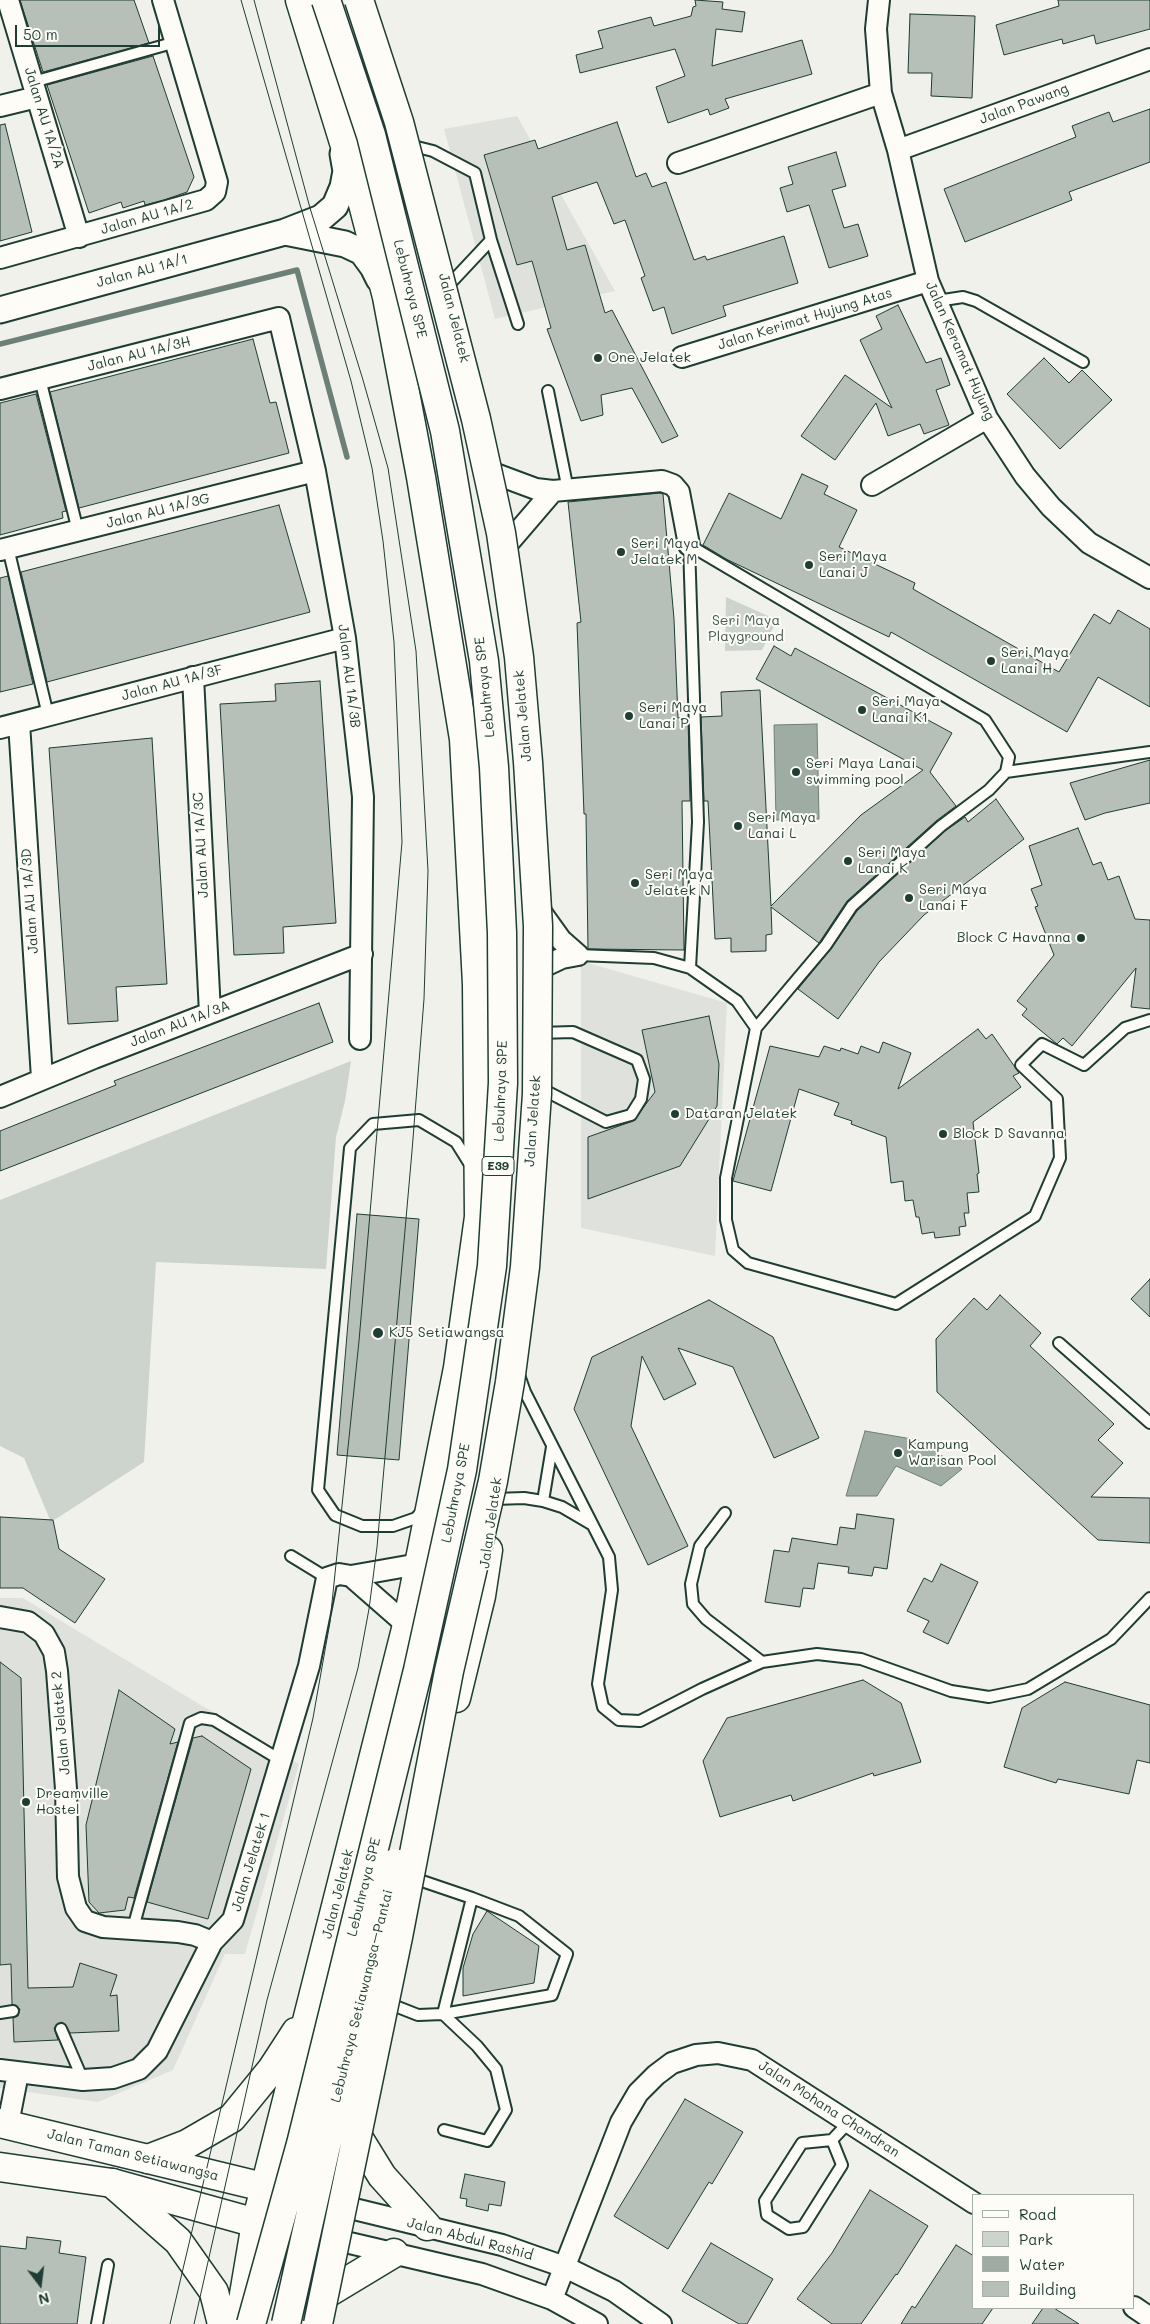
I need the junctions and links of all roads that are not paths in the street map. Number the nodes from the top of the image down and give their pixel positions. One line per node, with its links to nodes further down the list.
1 (8, 0): 10 (street, Jalan AU 1A/2A)
2 (163, 0): 8 (street, Jalan AU 1A/2)
3 (300, 0): 13 (main road, Jalan Jelatek)
4 (326, 0): 118 (main road, Lebuhraya SPE / E39, bridge)
5 (359, 0): 81 (main road, E39, bridge)
6 (363, 0): 14 (main road, Jalan Jelatek)
7 (879, 0): 11 (street, Jalan Keramat Hujung)
8 (176, 42): 10 (lane); 19 (street, Jalan AU 1A/2)
9 (1150, 59): 15 (street, Jalan Pawang)
10 (35, 90): 12 (street); 19 (street, Jalan AU 1A/2A)
11 (881, 93): 15 (street, Jalan Keramat Hujung); 16 (street)
12 (0, 106)
13 (338, 120): 17 (main road, Jalan Jelatek); 18 (street, Jalan AU 1A/1)
14 (409, 145): 17 (main road); 20 (lane); 23 (main road, Jalan Jelatek)
15 (898, 150): 22 (street, Jalan Keramat Hujung)
16 (678, 163)
17 (363, 204): 24 (main road, Jalan Jelatek)
18 (285, 232): 24 (street, Jalan AU 1A/1); 26 (street, Jalan AU 1A/1)
19 (79, 237): 21 (street, Jalan AU 1A/2)
20 (491, 240): 23 (lane); 28 (lane)
21 (0, 258)
22 (928, 282): 25 (street, Jalan Keramat Hujung); 29 (street, Jalan Kerimat Hujung Atas)
23 (446, 288): 36 (main road, Jalan Jelatek)
24 (387, 298): 63 (main road, Jalan Jelatek)
25 (937, 301): 30 (lane); 34 (street, Jalan Keramat Hujung)
26 (0, 310)
27 (279, 318): 31 (street, Jalan AU 1A/3H); 35 (street, Jalan AU 1A/3B)
28 (518, 324)
29 (682, 357)
30 (1083, 362)
31 (40, 379): 32 (street, Jalan AU 1A/3H); 39 (lane)
32 (0, 389)
33 (548, 391): 38 (lane)
34 (987, 418): 37 (street); 43 (street, Jalan Keramat Hujung)
35 (315, 471): 39 (street, Jalan AU 1A/3G); 44 (street, Jalan AU 1A/3B)
36 (493, 473): 38 (street); 41 (main road, Jalan Jelatek)
37 (872, 485)
38 (560, 491): 40 (street); 41 (street)
39 (78, 531): 42 (street, Jalan AU 1A/3G)
40 (689, 544): 49 (lane); 53 (lane)
41 (505, 547): 50 (main road, Jalan Jelatek)
42 (4, 549): 46 (lane)
43 (1150, 578)
44 (345, 638): 45 (street, Jalan AU 1A/3F); 51 (street, Jalan AU 1A/3B)
45 (192, 677): 46 (street, Jalan AU 1A/3F); 55 (street, Jalan AU 1A/3C)
46 (48, 715): 47 (street, Jalan AU 1A/3F)
47 (9, 726): 60 (street, Jalan AU 1A/3D)
48 (1150, 752): 49 (lane)
49 (1006, 772): 57 (lane)
50 (534, 902): 52 (street); 54 (main road, Jalan Jelatek)
51 (362, 954): 55 (street, Jalan AU 1A/3A); 59 (street, Jalan AU 1A/3B)
52 (578, 955): 53 (lane); 54 (street)
53 (690, 968): 57 (lane)
54 (537, 973): 58 (main road, Jalan Jelatek)
55 (210, 1013): 60 (street, Jalan AU 1A/3A)
56 (1150, 1020): 57 (lane)
57 (756, 1028)
58 (538, 1033): 61 (main road, Jalan Jelatek); 61 (lane)
59 (360, 1039)
60 (42, 1078): 62 (street, Jalan AU 1A/3A)
61 (535, 1086): 65 (main road, Jalan Jelatek)
62 (0, 1097)
63 (479, 1180): 68 (main road, Jalan Jelatek); 68 (lane)
64 (1059, 1343): 66 (lane)
65 (514, 1362): 67 (lane); 69 (main road, Jalan Jelatek)
66 (1150, 1423)
67 (552, 1447): 70 (lane); 72 (lane)
68 (432, 1498): 74 (main road, Jalan Jelatek)
69 (495, 1499): 70 (lane); 83 (main road, Jalan Jelatek)
70 (543, 1501): 72 (lane)
71 (725, 1513): 80 (lane)
72 (591, 1524): 80 (lane)
73 (291, 1556): 76 (lane)
74 (419, 1564): 75 (street); 79 (main road, Jalan Jelatek)
75 (351, 1576): 76 (street); 79 (street)
76 (327, 1578): 82 (street, Jalan Jelatek 1)
77 (1150, 1598): 80 (lane)
78 (0, 1617): 85 (street, Jalan Jelatek 2)
79 (407, 1625): 90 (main road, Jalan Jelatek)
80 (762, 1662)
81 (449, 1671): 119 (main road, Lebuhraya Setiawangsa–Pantai, bridge); 122 (main road, bridge)
82 (282, 1762): 85 (lane); 86 (street, Jalan Jelatek 1)
83 (405, 1864): 84 (lane); 87 (main road, Jalan Jelatek)
84 (472, 1898): 91 (lane); 91 (lane)
85 (133, 1928): 86 (street, Jalan Jelatek 2)
86 (212, 1942): 94 (street, Jalan Jelatek 1)
87 (364, 1994): 91 (lane); 95 (main road, Jalan Jelatek)
88 (12, 2010): 89 (lane)
89 (0, 2013)
90 (307, 2014): 100 (main road); 103 (main road, Jalan Jelatek)
91 (443, 2014): 98 (lane)
92 (61, 2029): 94 (lane)
93 (9, 2071): 94 (street, Jalan Jelatek 1); 97 (street)
94 (83, 2080)
95 (333, 2094): 104 (main road, Jalan Jelatek); 107 (main road)
96 (849, 2122): 99 (lane); 105 (street, Jalan Mohana Chandran); 111 (street, Jalan Mohana Chandran)
97 (4, 2124): 100 (main road, Jalan Taman Setiawangsa)
98 (444, 2130)
99 (832, 2140): 99 (lane)
100 (148, 2160): 103 (main road, Jalan Taman Setiawangsa)
101 (0, 2167): 102 (main road)
102 (112, 2183): 106 (main road); 116 (main road)
103 (265, 2188): 104 (main road, Jalan Abdul Rashid); 106 (main road, Jalan Jelatek)
104 (309, 2198): 107 (street, Jalan Abdul Rashid); 108 (main road, Jalan Jelatek)
105 (972, 2202)
106 (256, 2223): 108 (main road); 117 (main road, Jalan Jelatek)
107 (427, 2226): 111 (street, Jalan Abdul Rashid)
108 (309, 2234): 109 (street); 120 (main road, Jalan Jelatek)
109 (394, 2253): 112 (street); 121 (main road)
110 (108, 2265): 115 (lane)
111 (564, 2267): 112 (street, Jalan Mohana Chandran); 124 (street, Jalan Abdul Rashid)
112 (552, 2299): 123 (street)
113 (1135, 2308): 114 (street)
114 (1150, 2318)
115 (97, 2324)
116 (222, 2324)
117 (239, 2324)
118 (251, 2324)
119 (286, 2324)
120 (293, 2324)
121 (300, 2324)
122 (318, 2324)
123 (597, 2324)
124 (660, 2324)

